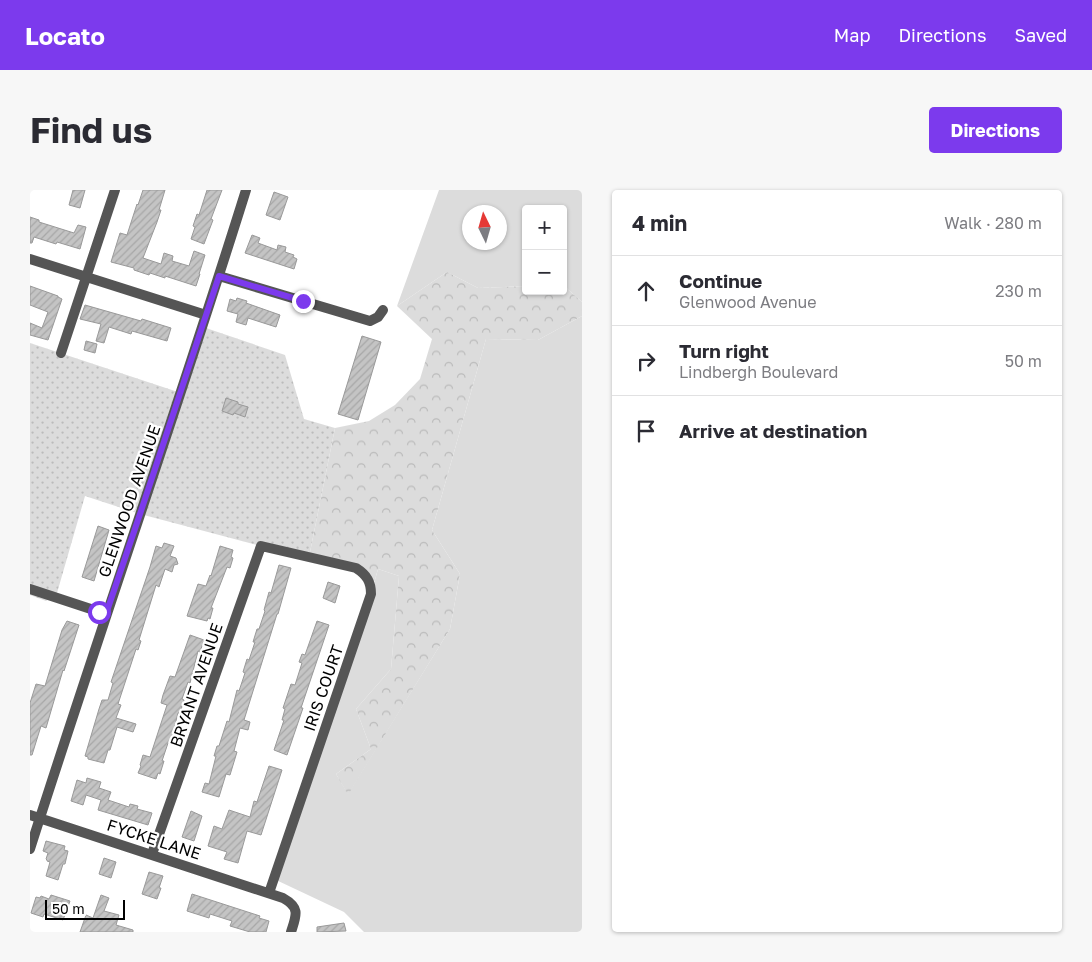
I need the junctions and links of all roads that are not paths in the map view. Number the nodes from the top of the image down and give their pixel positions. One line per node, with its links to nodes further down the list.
1 (115, 190): 5 (street)
2 (246, 190): 4 (street, GLENWOOD AVENUE)
3 (30, 259): 5 (street)
4 (219, 276): 6 (street); 7 (street, GLENWOOD AVENUE)
5 (87, 277): 7 (street); 8 (street)
6 (382, 310)
7 (206, 315): 11 (street, GLENWOOD AVENUE)
8 (61, 353)
9 (282, 551): 14 (street, BRYANT AVENUE); 15 (street, IRIS COURT)
10 (30, 589): 11 (street)
11 (106, 614): 12 (street, GLENWOOD AVENUE)
12 (35, 816): 13 (street, GLENWOOD AVENUE); 14 (street, FYCKE LANE)
13 (30, 849)
14 (152, 854): 15 (street, FYCKE LANE)
15 (269, 893): 16 (street, FYCKE LANE)
16 (291, 932)

